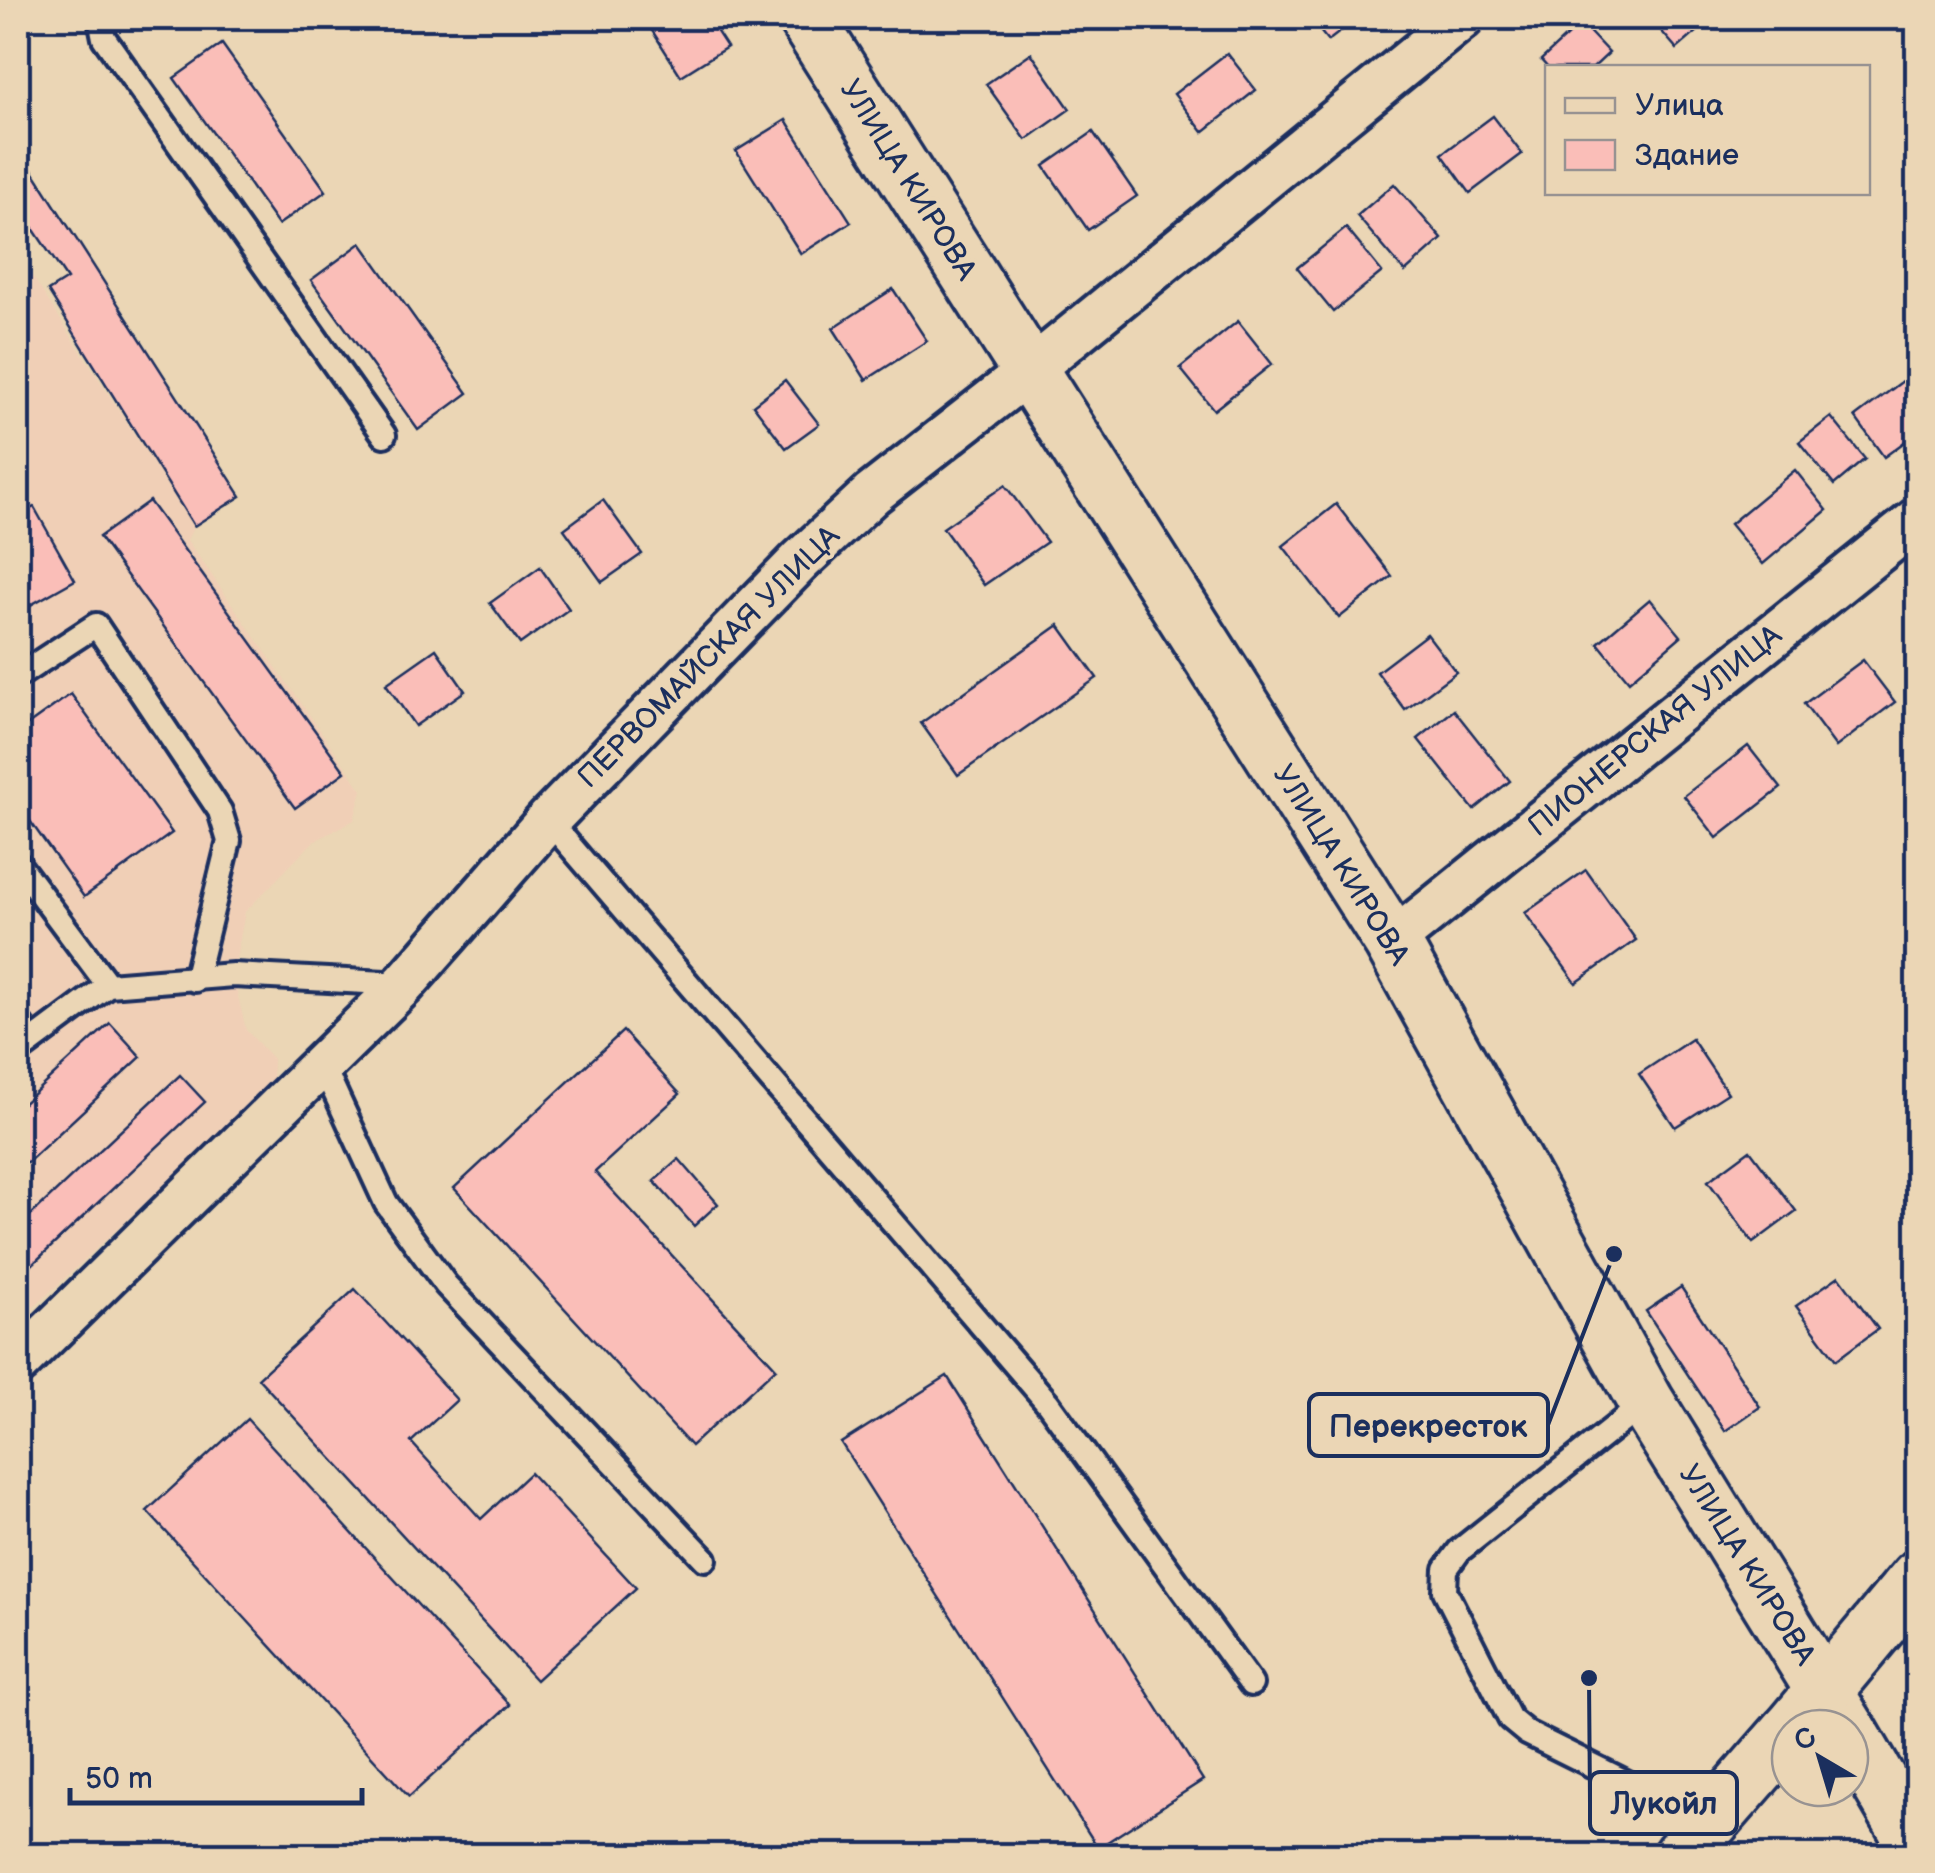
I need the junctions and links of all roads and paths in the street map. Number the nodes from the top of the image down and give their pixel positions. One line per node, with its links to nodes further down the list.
1 (100, 18): 5 (lane)
2 (806, 18): 4 (street, УЛИЦА КИРОВА)
3 (1462, 18): 4 (street, ПЕРВОМАЙСКАЯ УЛИЦА)
4 (1028, 372): 8 (street, ПЕРВОМАЙСКАЯ УЛИЦА); 10 (street, УЛИЦА КИРОВА)
5 (384, 435)
6 (1918, 519): 10 (street, ПИОНЕРСКАЯ УЛИЦА)
7 (18, 676): 11 (lane)
8 (548, 820): 12 (street, ПЕРВОМАЙСКАЯ УЛИЦА); 20 (lane)
9 (18, 864): 13 (lane)
10 (1392, 942): 17 (street, УЛИЦА КИРОВА)
11 (195, 980): 12 (lane); 13 (lane)
12 (404, 984): 15 (street, ПЕРВОМАЙСКАЯ УЛИЦА)
13 (108, 985): 14 (lane)
14 (18, 1052)
15 (322, 1064): 16 (street, ПЕРВОМАЙСКАЯ УЛИЦА); 18 (lane)
16 (18, 1364)
17 (1646, 1402): 21 (street, УЛИЦА КИРОВА); 25 (lane)
18 (705, 1559)
19 (1918, 1578): 22 (street)
20 (1251, 1684)
21 (1813, 1708)
22 (1830, 1708)
23 (1770, 1770): 25 (street)
24 (1870, 1786): 26 (street, УЛИЦА КИРОВА)
25 (1696, 1840)
26 (1918, 1848)

